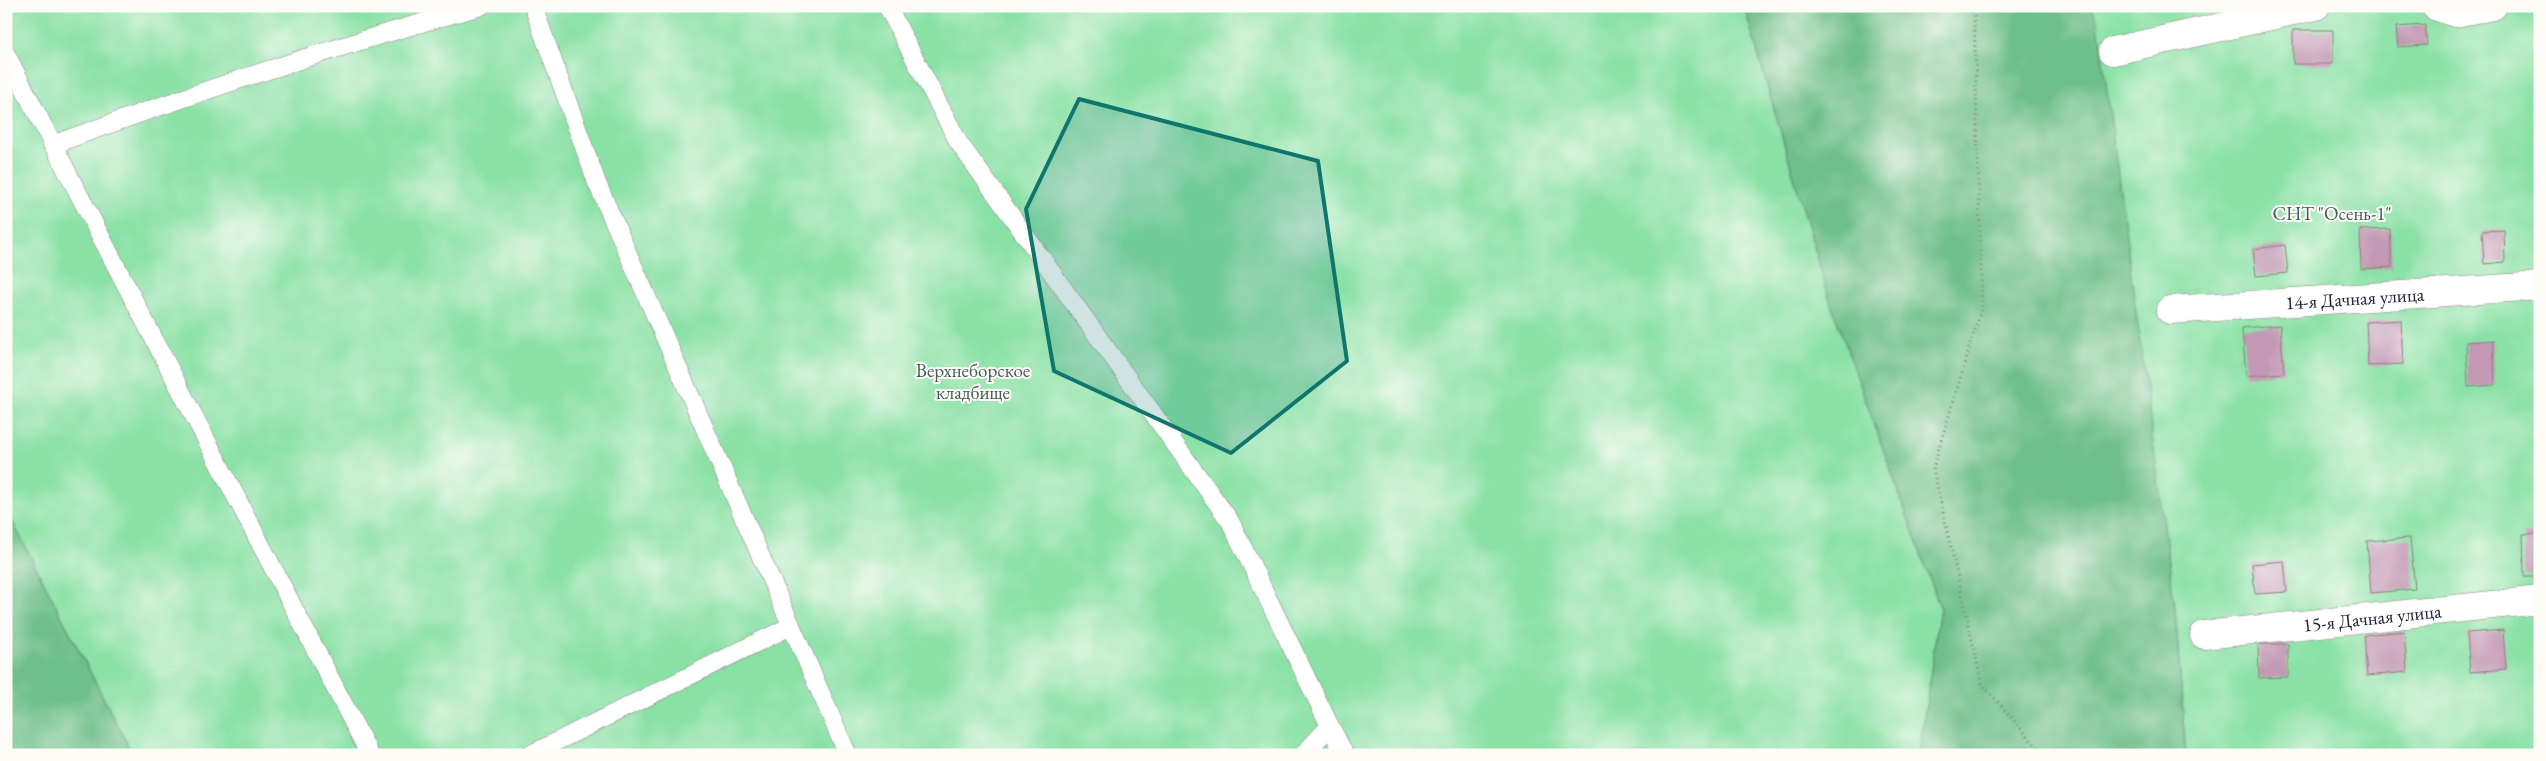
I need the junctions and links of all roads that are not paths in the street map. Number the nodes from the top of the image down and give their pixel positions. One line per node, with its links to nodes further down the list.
1 (482, 6): 9 (lane)
2 (533, 6): 13 (lane)
3 (887, 6): 15 (lane)
4 (2316, 6): 7 (street)
5 (2436, 6): 6 (street)
6 (2493, 6)
7 (2113, 51)
8 (6, 54): 9 (lane)
9 (52, 145): 16 (lane)
10 (2540, 286): 11 (street, 14-я Дачная улица)
11 (2170, 310)
12 (2540, 600): 14 (street, 15-я Дачная улица)
13 (792, 626): 17 (lane); 18 (lane)
14 (2204, 635)
15 (1330, 726): 19 (lane); 20 (lane)
16 (370, 755)
17 (529, 755)
18 (848, 755)
19 (1303, 755)
20 (1345, 755)

